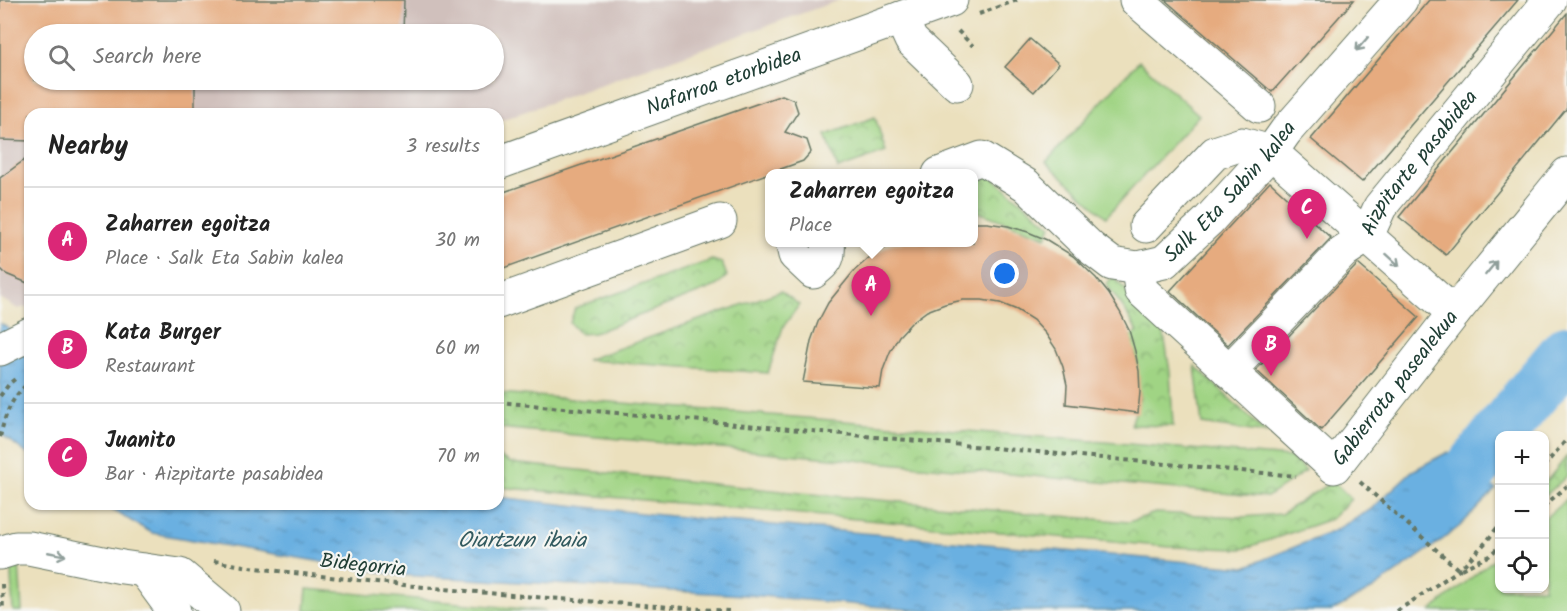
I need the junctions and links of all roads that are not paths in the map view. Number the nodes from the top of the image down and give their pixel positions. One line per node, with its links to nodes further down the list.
1 (1136, 0): 7 (street)
2 (1401, 0): 8 (street, Salk Eta Sabin kalea, one-way to 8)
3 (1550, 0): 14 (street, Aizpitarte pasabidea)
4 (951, 12): 5 (street, Nafarroa etorbidea)
5 (902, 18): 6 (street); 9 (street, Nafarroa etorbidea)
6 (957, 84)
7 (1259, 106)
8 (1271, 152): 13 (street); 14 (street); 17 (street, Salk Eta Sabin kalea)
9 (504, 161)
10 (952, 169): 17 (street, Salk Eta Sabin kalea)
11 (1567, 174): 19 (street, Gabierrota pasealekua, one-way to 11)
12 (720, 221): 18 (street)
13 (1146, 226)
14 (1367, 236): 19 (street, one-way to 19); 22 (street, Aizpitarte pasabidea)
15 (793, 247): 16 (street)
16 (828, 247)
17 (1138, 268): 22 (street, Gabierrota pasealekua)
18 (504, 300)
19 (1454, 313): 22 (street, Gabierrota pasealekua)
20 (24, 337): 21 (street)
21 (0, 349)
22 (1229, 371)
23 (0, 553): 24 (street, one-way to 24)
24 (144, 570): 25 (street); 26 (street)
25 (174, 611)
26 (223, 611)

